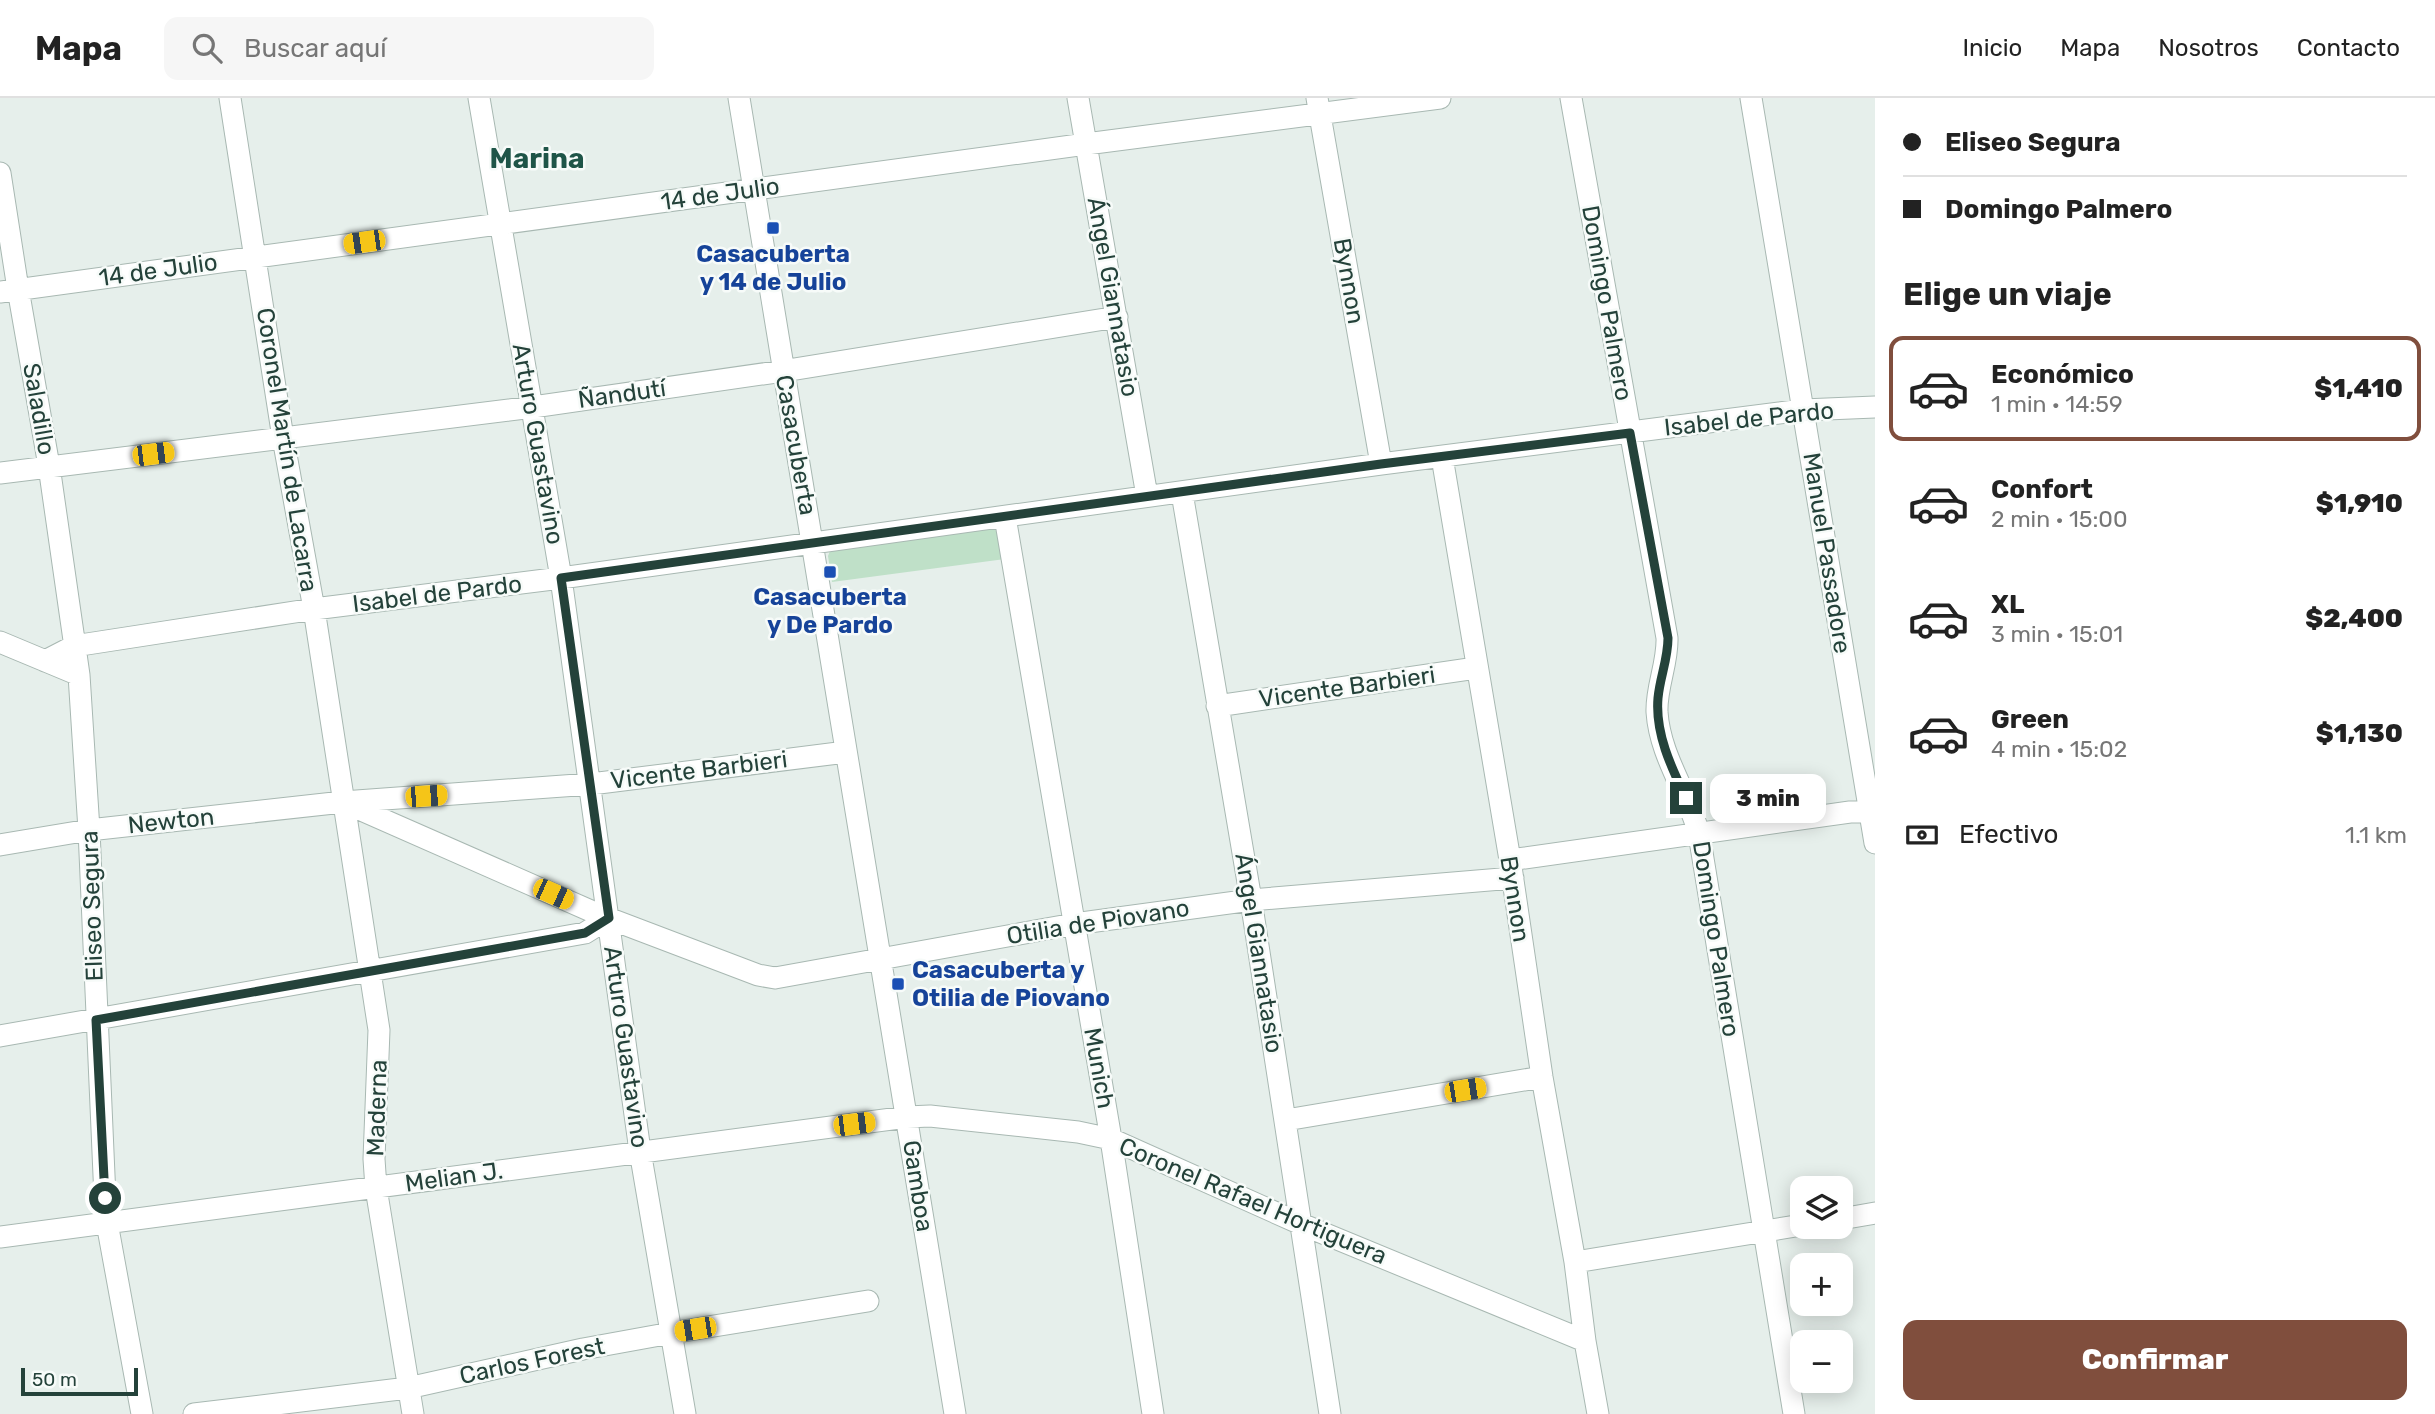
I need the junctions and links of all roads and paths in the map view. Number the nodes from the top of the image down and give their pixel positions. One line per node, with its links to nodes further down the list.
1 (230, 98): 13 (street, Coronel Martín de Lacarra)
2 (479, 98): 12 (street, Arturo Guastavino)
3 (739, 98): 11 (street, Casacuberta)
4 (1078, 98): 9 (street, Ángel Giannatasio)
5 (1440, 98): 8 (street, 14 de Julio)
6 (1571, 98): 20 (street, Domingo Palmero)
7 (1751, 98): 19 (street, Manuel Passadore)
8 (1319, 106): 9 (street, 14 de Julio); 23 (street, Bynnon)
9 (1086, 144): 11 (street, 14 de Julio); 15 (street, Ángel Giannatasio)
10 (0, 173): 14 (street, Saladillo)
11 (755, 189): 12 (street, 14 de Julio); 16 (street, Casacuberta)
12 (500, 224): 13 (street, 14 de Julio); 17 (street, Arturo Guastavino)
13 (256, 257): 14 (street, 14 de Julio); 21 (street, Coronel Martín de Lacarra)
14 (9, 290): 24 (street, Saladillo)
15 (1118, 317): 16 (street, Ñandutí); 27 (street, Ángel Giannatasio)
16 (783, 371): 17 (street, Ñandutí); 29 (street, Casacuberta)
17 (533, 407): 21 (street, Ñandutí); 30 (street, Arturo Guastavino)
18 (1875, 407): 19 (street, Isabel de Pardo)
19 (1803, 410): 20 (street, Isabel de Pardo); 41 (street, Manuel Passadore)
20 (1630, 433): 22 (street, Isabel de Pardo); 43 (street, Domingo Palmero)
21 (283, 438): 24 (street, Ñandutí); 31 (street, Coronel Martín de Lacarra)
22 (1442, 457): 23 (street, Isabel de Pardo); 35 (street, Bynnon)
23 (1381, 464): 26 (street, Isabel de Pardo)
24 (49, 466): 25 (street, Ñandutí); 33 (street, Saladillo)
25 (0, 473)
26 (1182, 493): 27 (street, Isabel de Pardo); 37 (street, Ángel Giannatasio)
27 (1147, 496): 28 (street, Isabel de Pardo)
28 (1004, 517): 29 (street, Isabel de Pardo); 49 (street, Munich)
29 (813, 544): 30 (street, Isabel de Pardo); 38 (street, Casacuberta)
30 (561, 578): 31 (street, Isabel de Pardo); 39 (street, Arturo Guastavino)
31 (314, 609): 33 (street, Isabel de Pardo); 40 (street, Coronel Martín de Lacarra)
32 (0, 642): 34 (street)
33 (74, 646): 34 (street, Isabel de Pardo); 36 (street, Eliseo Segura)
34 (45, 661): 36 (street)
35 (1476, 668): 37 (street, Vicente Barbieri); 46 (street, Bynnon)
36 (79, 676): 42 (street, Eliseo Segura)
37 (1217, 706): 47 (street, Ángel Giannatasio)
38 (846, 752): 39 (street, Vicente Barbieri); 50 (street, Casacuberta)
39 (591, 784): 40 (street, Vicente Barbieri); 48 (street, Arturo Guastavino)
40 (343, 802): 42 (street, Newton); 48 (street, Otilia de Piovano); 51 (street, Maderna)
41 (1872, 812): 43 (street, Otilia de Piovano); 44 (street, Manuel Passadore)
42 (89, 830): 45 (street, Newton); 52 (street, Eliseo Segura)
43 (1699, 834): 46 (street, Otilia de Piovano); 65 (street, Domingo Palmero)
44 (1875, 843)
45 (0, 845)
46 (1511, 869): 47 (street, Otilia de Piovano); 54 (street, Bynnon)
47 (1251, 900): 49 (street, Otilia de Piovano); 56 (street, Ángel Giannatasio)
48 (609, 918): 50 (street, Otilia de Piovano); 51 (street); 58 (street, Arturo Guastavino)
49 (1074, 924): 50 (street, Otilia de Piovano); 57 (street, Munich)
50 (881, 957): 55 (street, Gamboa)
51 (371, 971): 52 (street); 59 (street, Maderna)
52 (96, 1020): 53 (street); 62 (street, Eliseo Segura)
53 (0, 1036)
54 (1542, 1077): 56 (street); 67 (street, Bynnon)
55 (908, 1117): 57 (street, Coronel Rafael Hortiguera); 58 (street, Melian J.); 76 (street, Gamboa)
56 (1286, 1119): 63 (street, Ángel Giannatasio)
57 (1111, 1139): 63 (street, Coronel Rafael Hortiguera); 77 (street, Munich)
58 (640, 1151): 59 (street, Melian J.); 69 (street, Arturo Guastavino)
59 (376, 1188): 62 (street, Melian J.); 71 (street, Maderna)
60 (1875, 1213): 61 (street)
61 (1853, 1217)
62 (107, 1223): 66 (street, Melian J.); 72 (street, Eliseo Segura)
63 (1301, 1224): 70 (street, Coronel Rafael Hortiguera); 78 (street, Ángel Giannatasio)
64 (1790, 1227): 65 (street)
65 (1763, 1232): 67 (street); 80 (street, Domingo Palmero)
66 (0, 1237)
67 (1575, 1262): 70 (street, Bynnon)
68 (869, 1301): 69 (street, Carlos Forest)
69 (671, 1332): 71 (street, Carlos Forest); 75 (street, Arturo Guastavino)
70 (1585, 1341): 79 (street, Bynnon)
71 (408, 1388): 73 (street, Carlos Forest); 74 (street, Maderna)
72 (142, 1414)
73 (194, 1414)
74 (413, 1414)
75 (685, 1414)
76 (955, 1414)
77 (1153, 1414)
78 (1330, 1414)
79 (1598, 1414)
80 (1794, 1414)

